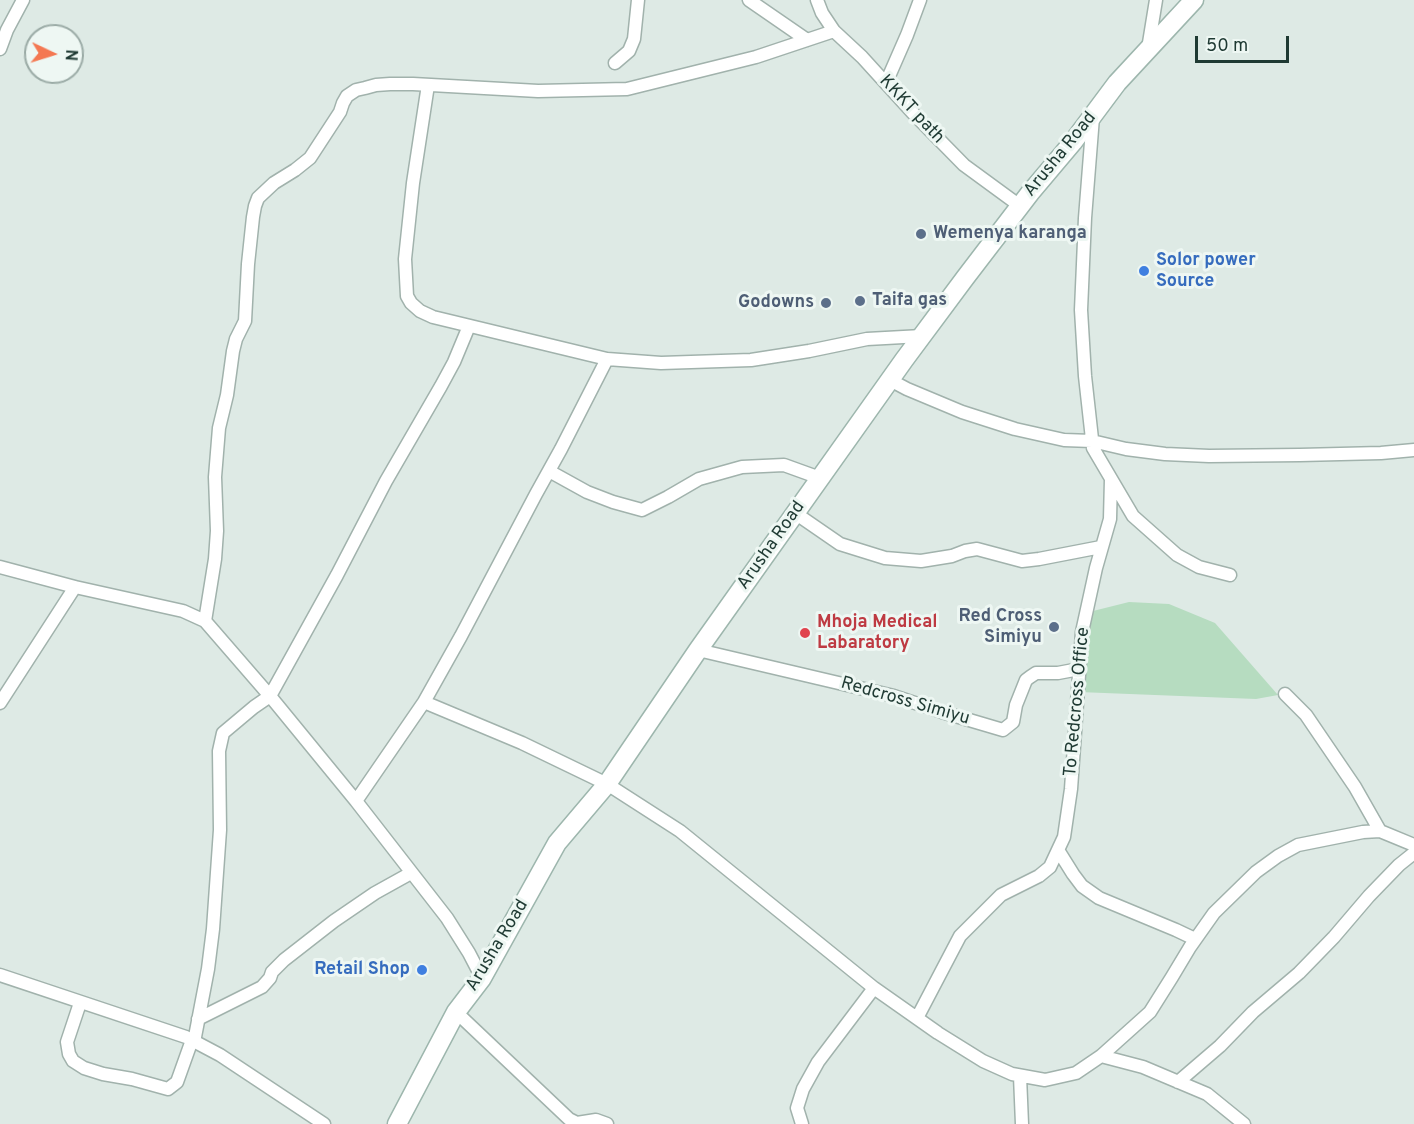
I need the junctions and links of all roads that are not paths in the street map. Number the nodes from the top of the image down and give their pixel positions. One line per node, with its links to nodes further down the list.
1 (23, 0): 10 (street)
2 (638, 0): 12 (street)
3 (749, 0): 9 (street)
4 (817, 0): 8 (street, KKKT path)
5 (920, 0): 13 (street)
6 (1156, 0): 11 (street)
7 (1194, 0): 11 (main road, Arusha Road)
8 (834, 31): 9 (street); 13 (street, KKKT path)
9 (807, 40): 14 (street)
10 (0, 49)
11 (1148, 50): 15 (main road, Arusha Road)
12 (615, 63)
13 (886, 83): 16 (street, KKKT path)
14 (428, 85): 17 (street); 31 (street)
15 (1093, 116): 16 (main road, Arusha Road); 21 (street)
16 (1020, 206): 18 (main road, Arusha Road)
17 (469, 326): 19 (street); 35 (street)
18 (922, 336): 19 (street); 20 (main road, Arusha Road)
19 (607, 358): 23 (street)
20 (890, 380): 21 (street); 24 (main road, Arusha Road)
21 (1092, 441): 22 (street); 25 (street)
22 (1414, 450)
23 (549, 471): 24 (street); 36 (street)
24 (820, 478): 26 (main road, Arusha Road)
25 (1111, 479): 27 (street, To Redcross Office); 29 (street)
26 (795, 513): 27 (street); 32 (main road, Arusha Road)
27 (1101, 547): 33 (street, To Redcross Office)
28 (0, 567): 30 (street)
29 (1230, 575)
30 (75, 587): 31 (street); 37 (street)
31 (205, 621): 35 (street)
32 (698, 650): 33 (street, Redcross Simiyu); 38 (main road, Arusha Road)
33 (1078, 669): 42 (street, To Redcross Office)
34 (1285, 694): 40 (street)
35 (270, 696): 39 (street); 52 (street)
36 (424, 702): 38 (street); 39 (street)
37 (0, 703)
38 (607, 784): 47 (main road, Arusha Road); 48 (street)
39 (356, 801): 44 (street)
40 (1380, 831): 41 (street); 45 (street)
41 (1414, 845)
42 (1058, 850): 45 (street); 51 (street, To Redcross Office)
43 (1414, 853): 56 (street)
44 (411, 873): 47 (street); 52 (street)
45 (1195, 939): 54 (street)
46 (0, 975): 49 (street)
47 (482, 978): 50 (main road, Arusha Road)
48 (874, 988): 51 (street); 60 (street)
49 (80, 1003): 53 (street); 53 (street)
50 (456, 1011): 58 (main road, Arusha Road); 59 (street)
51 (917, 1018): 55 (street)
52 (198, 1019): 53 (street)
53 (193, 1041): 57 (street)
54 (1101, 1056): 55 (street); 56 (street)
55 (1020, 1076): 61 (street)
56 (1178, 1082): 62 (street)
57 (324, 1124)
58 (397, 1124)
59 (607, 1124)
60 (802, 1124)
61 (1022, 1124)
62 (1244, 1124)

